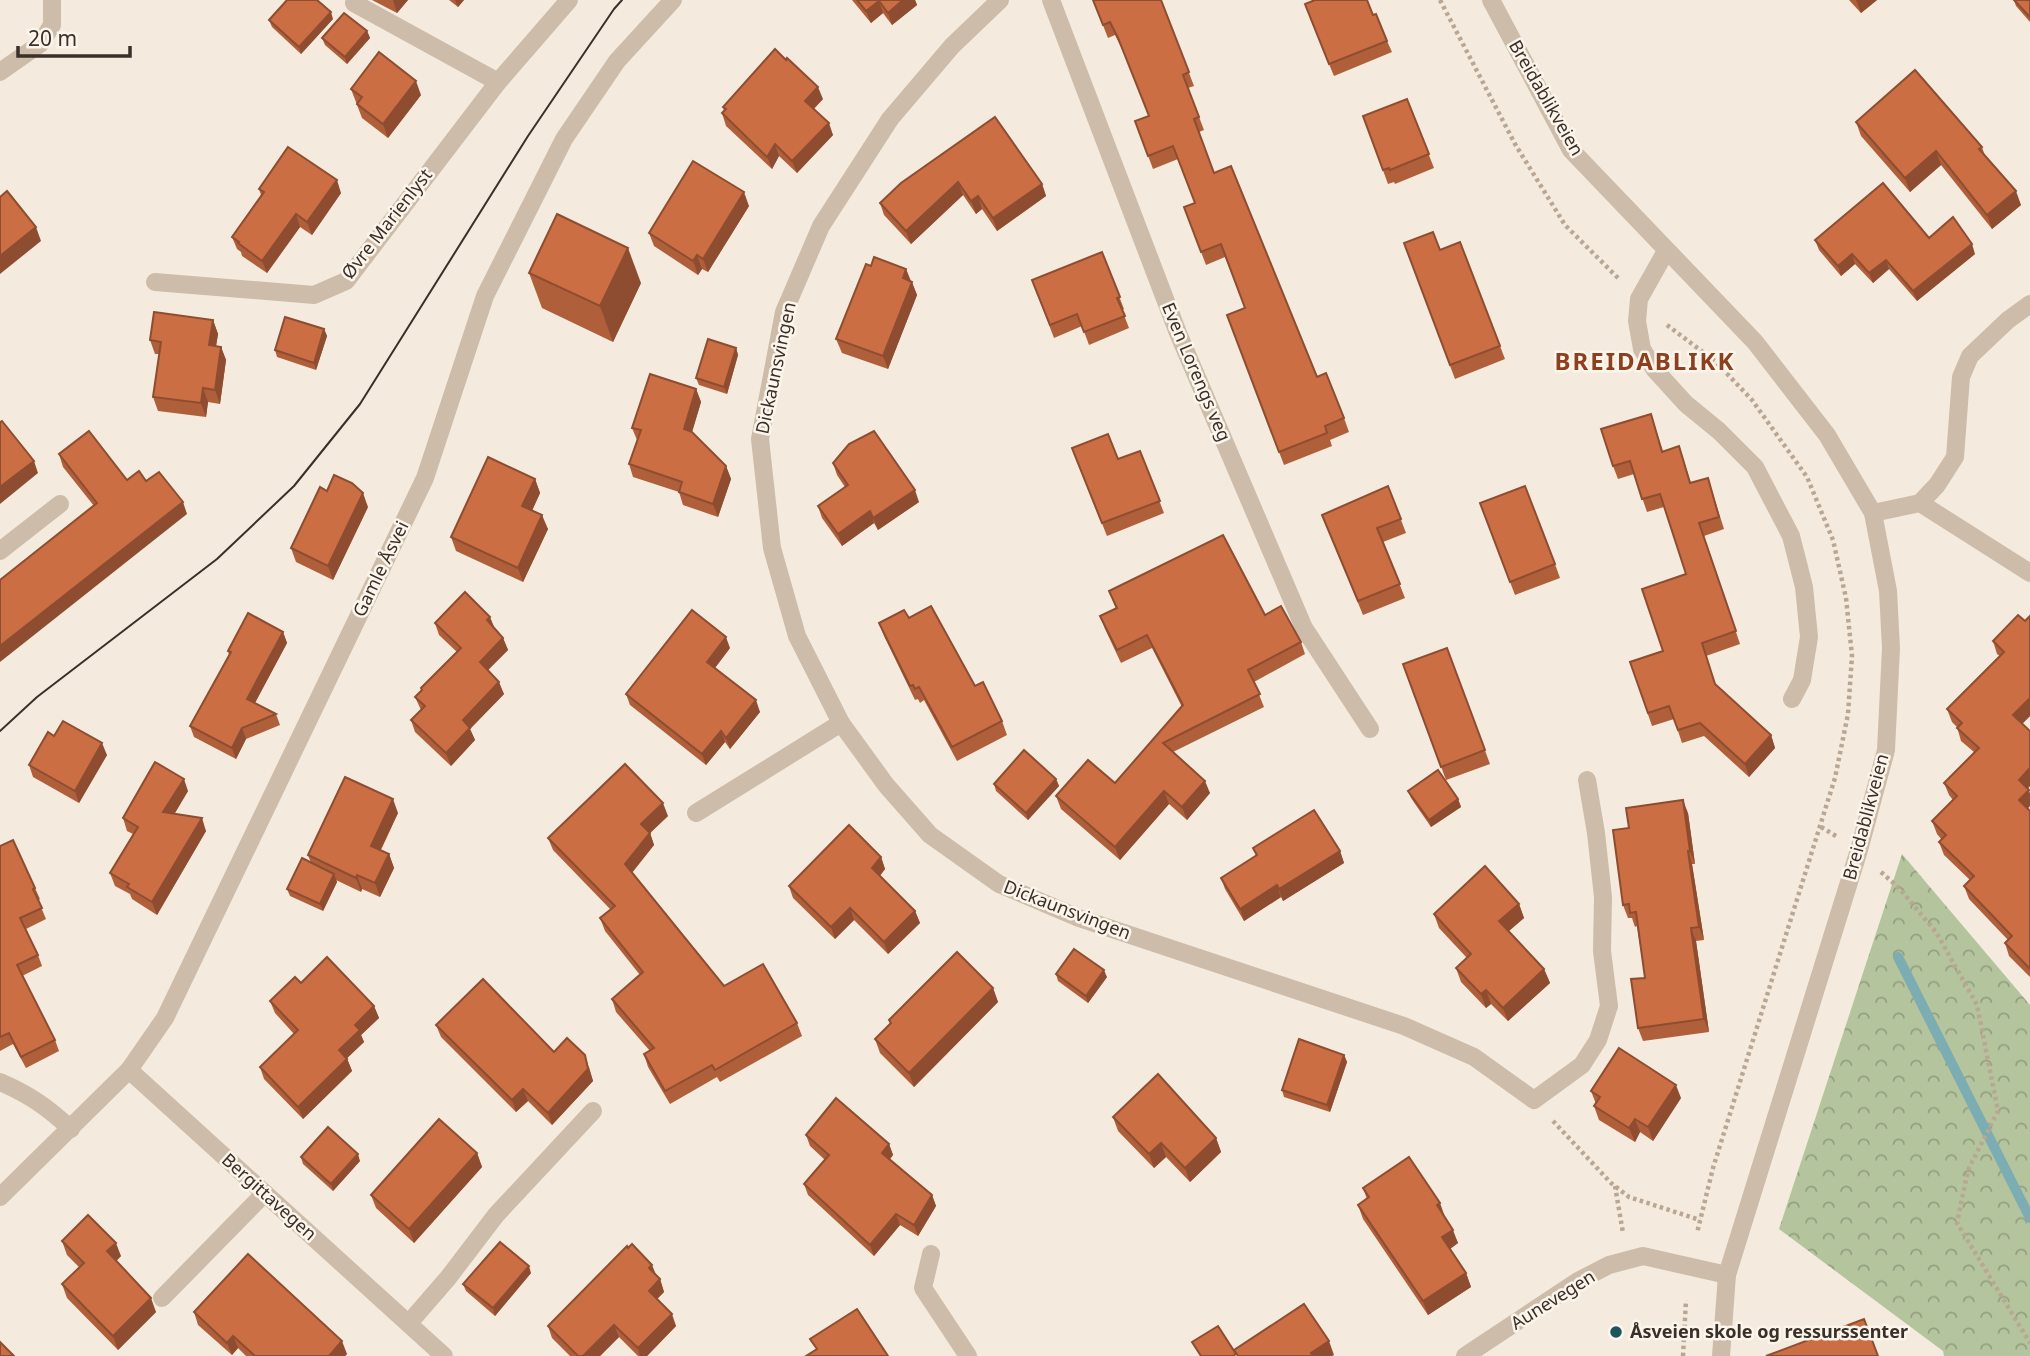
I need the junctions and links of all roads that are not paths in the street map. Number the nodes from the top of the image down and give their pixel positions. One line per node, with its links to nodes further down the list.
1 (52, 0): 8 (street)
2 (569, 0): 9 (street, Øvre Marienlyst)
3 (673, 0): 23 (street, Gamle Åsvei)
4 (1000, 0): 19 (street, Dickaunsvingen)
5 (1051, 0): 20 (street, Even Lorengs veg)
6 (1491, 0): 10 (street, Breidablikveien)
7 (354, 3): 9 (street)
8 (0, 72)
9 (498, 82): 11 (street, Øvre Marienlyst)
10 (1666, 251): 15 (street, Breidablikveien); 18 (street)
11 (155, 282)
12 (2030, 304): 13 (street)
13 (1920, 503): 15 (street); 17 (street)
14 (60, 505): 16 (street)
15 (1873, 513): 30 (street, Breidablikveien)
16 (0, 551)
17 (2030, 573)
18 (1792, 699)
19 (841, 723): 21 (street, Dickaunsvingen); 22 (street)
20 (1370, 729)
21 (1587, 780)
22 (696, 813)
23 (129, 1070): 26 (street, Gamle Åsvei); 27 (street, Bergittavegen)
24 (0, 1082): 26 (street)
25 (593, 1111): 32 (street)
26 (71, 1129): 28 (street, Gamle Åsvei)
27 (265, 1193): 31 (street); 32 (street, Bergittavegen)
28 (0, 1197)
29 (931, 1254): 34 (street)
30 (1727, 1275): 35 (street, Aunevegen); 36 (street, Breidablikveien)
31 (162, 1298)
32 (409, 1323): 33 (street, Bergittavegen)
33 (444, 1356)
34 (968, 1356)
35 (1465, 1356)
36 (1721, 1356)

